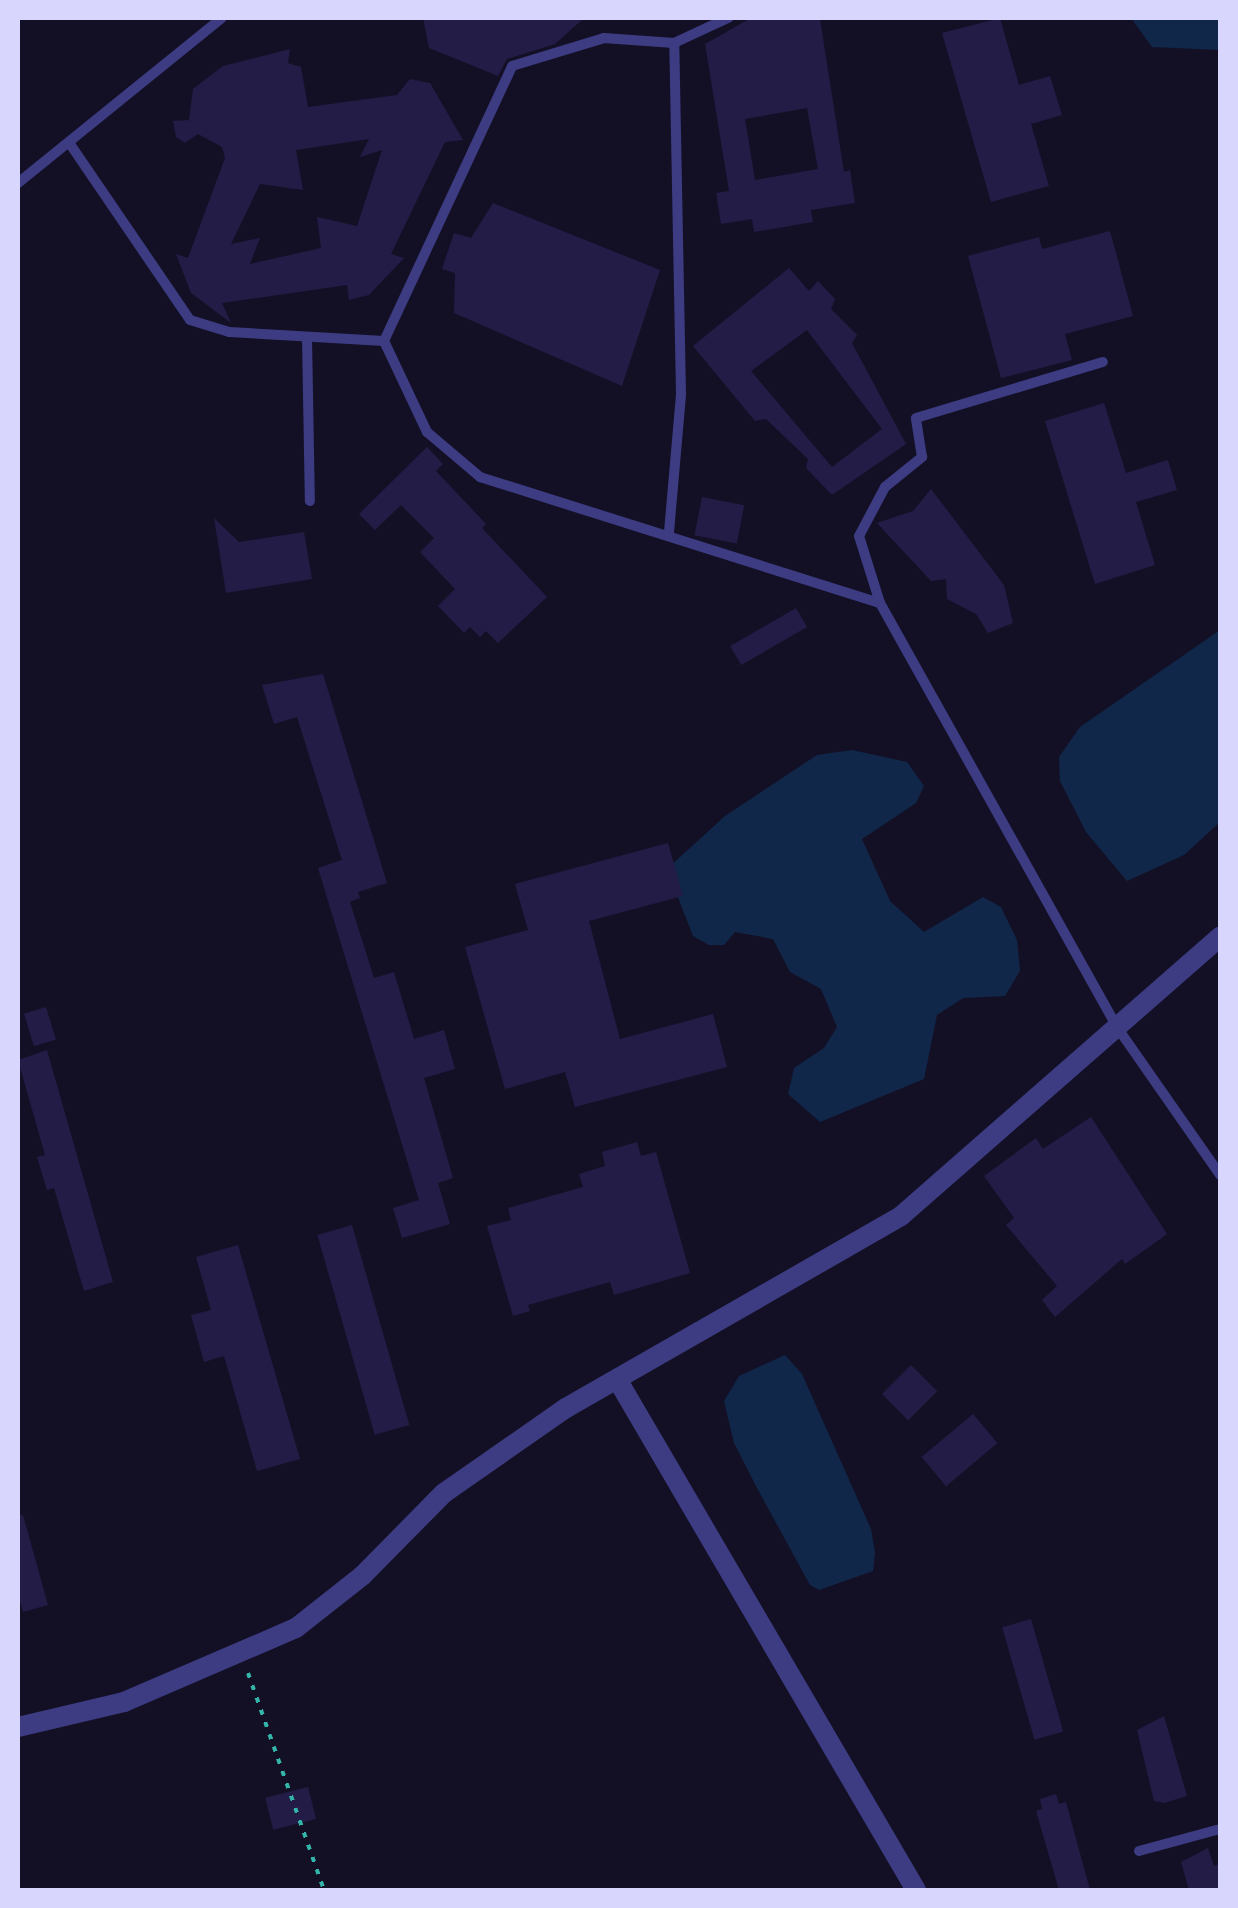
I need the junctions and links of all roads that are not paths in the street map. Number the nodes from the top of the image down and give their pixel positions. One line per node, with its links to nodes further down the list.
1 (222, 18): 4 (lane)
2 (728, 18): 3 (lane)
3 (674, 43): 7 (lane); 10 (lane)
4 (70, 144): 5 (lane); 6 (lane)
5 (18, 183)
6 (307, 337): 7 (lane); 9 (lane)
7 (384, 341): 10 (lane)
8 (1104, 362): 11 (lane)
9 (310, 501)
10 (669, 532): 11 (lane)
11 (880, 603): 13 (lane)
12 (1220, 937): 13 (street)
13 (1119, 1030): 14 (lane); 15 (street)
14 (1220, 1175)
15 (617, 1379): 16 (street); 19 (street)
16 (18, 1727)
17 (1220, 1829): 18 (lane)
18 (1139, 1851)
19 (916, 1890)

